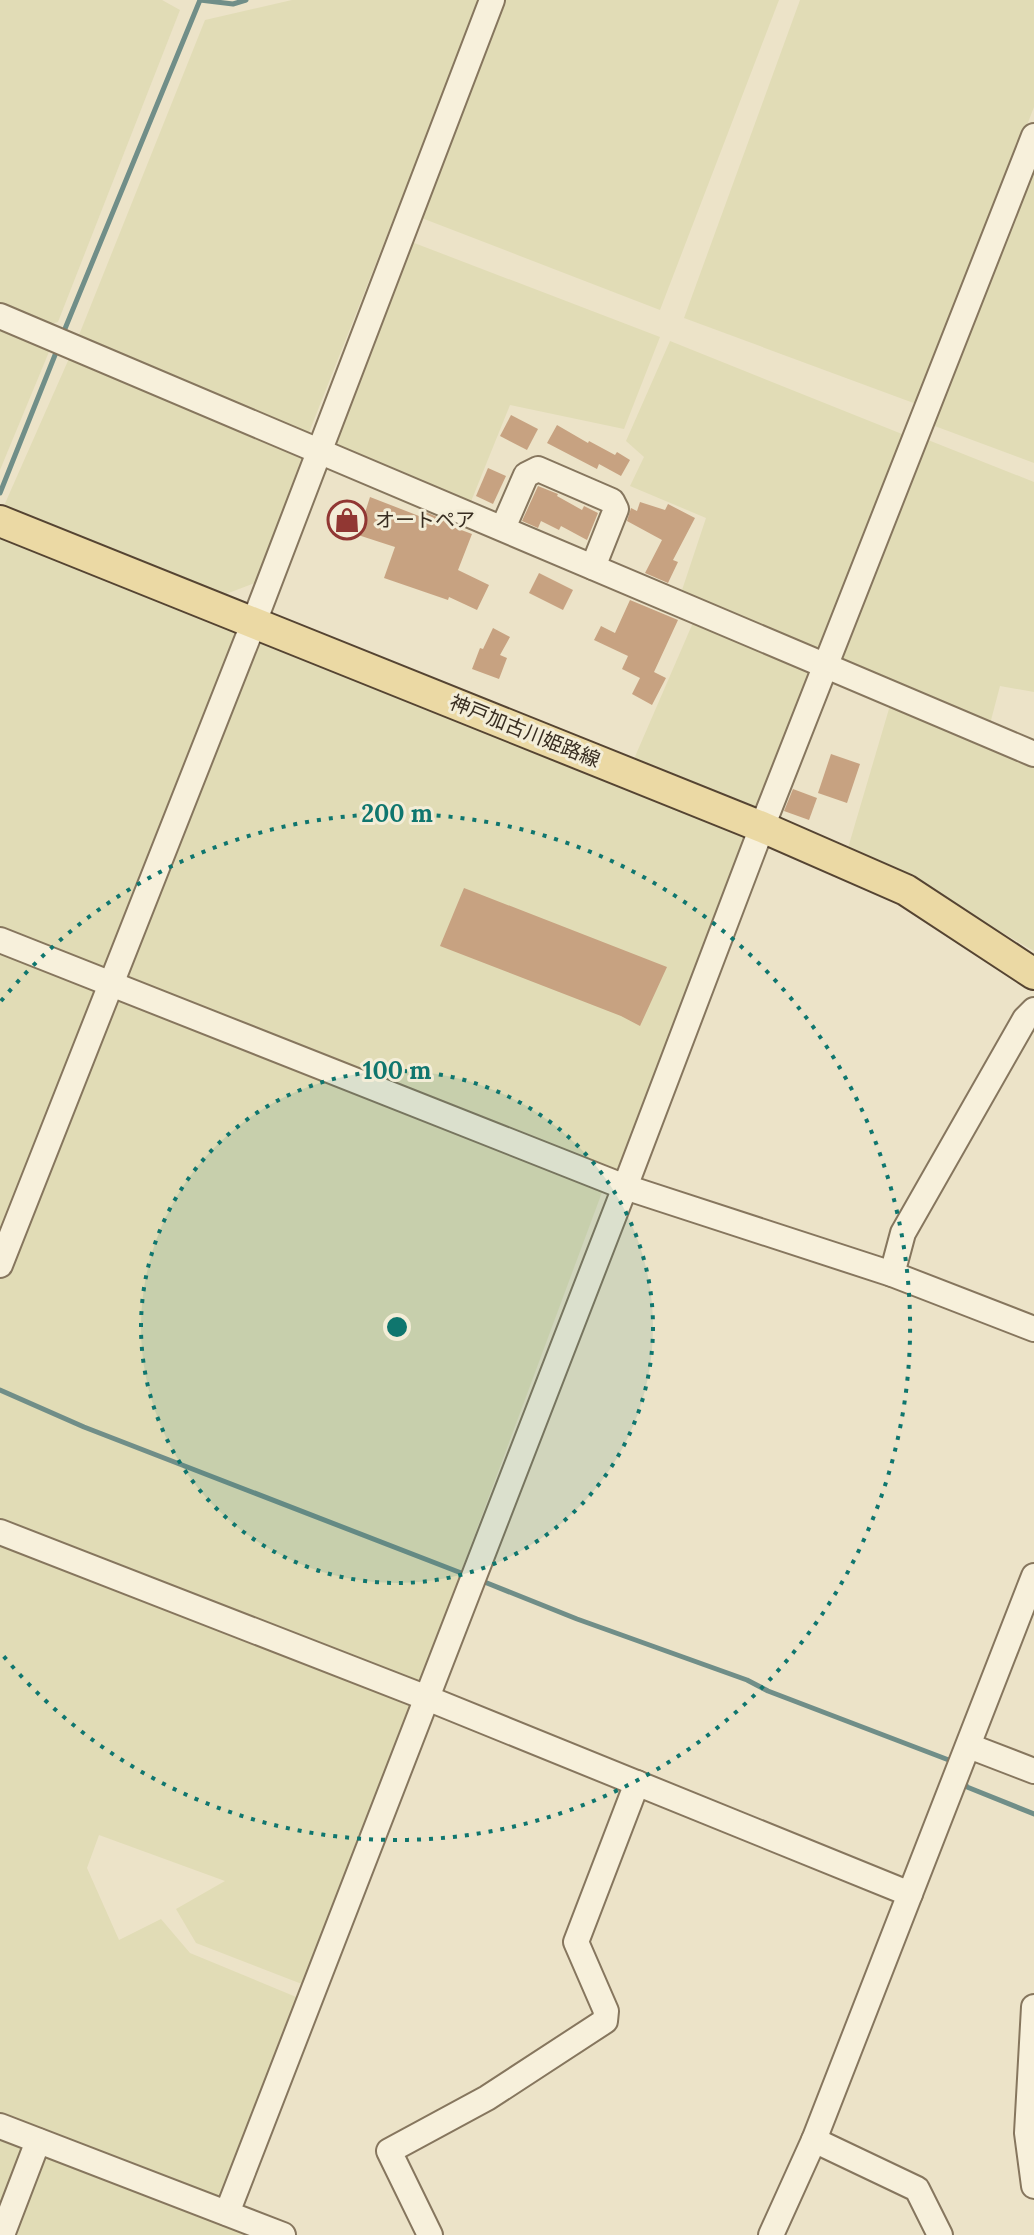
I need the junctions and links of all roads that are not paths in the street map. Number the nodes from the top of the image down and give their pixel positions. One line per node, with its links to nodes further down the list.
1 (492, 0): 4 (street)
2 (1034, 136): 9 (street)
3 (0, 316): 4 (street)
4 (319, 449): 6 (street); 8 (street)
5 (0, 521): 8 (main road, 神戸加古川姫路線)
6 (503, 528): 7 (street); 7 (street)
7 (593, 567): 9 (street)
8 (254, 622): 11 (main road, 神戸加古川姫路線); 14 (street)
9 (825, 667): 10 (street); 11 (street)
10 (1034, 754)
11 (762, 827): 13 (main road, 神戸加古川姫路線); 16 (street)
12 (0, 940): 14 (street)
13 (1034, 974)
14 (110, 985): 16 (street); 17 (street)
15 (1034, 1010): 18 (street)
16 (625, 1187): 18 (street); 22 (street)
17 (0, 1265)
18 (892, 1274): 19 (street)
19 (1034, 1329)
20 (0, 1532): 22 (street)
21 (1034, 1576): 23 (street)
22 (427, 1698): 25 (street); 32 (street)
23 (969, 1746): 24 (street); 26 (street)
24 (1034, 1771)
25 (637, 1783): 26 (street); 35 (street)
26 (910, 1894): 29 (street)
27 (1034, 2007): 31 (street)
28 (0, 2126): 30 (street)
29 (814, 2140): 36 (street); 37 (street)
30 (38, 2141): 32 (street); 33 (street)
31 (1034, 2186)
32 (227, 2213): 34 (street)
33 (2, 2235)
34 (283, 2235)
35 (430, 2235)
36 (771, 2235)
37 (940, 2235)

